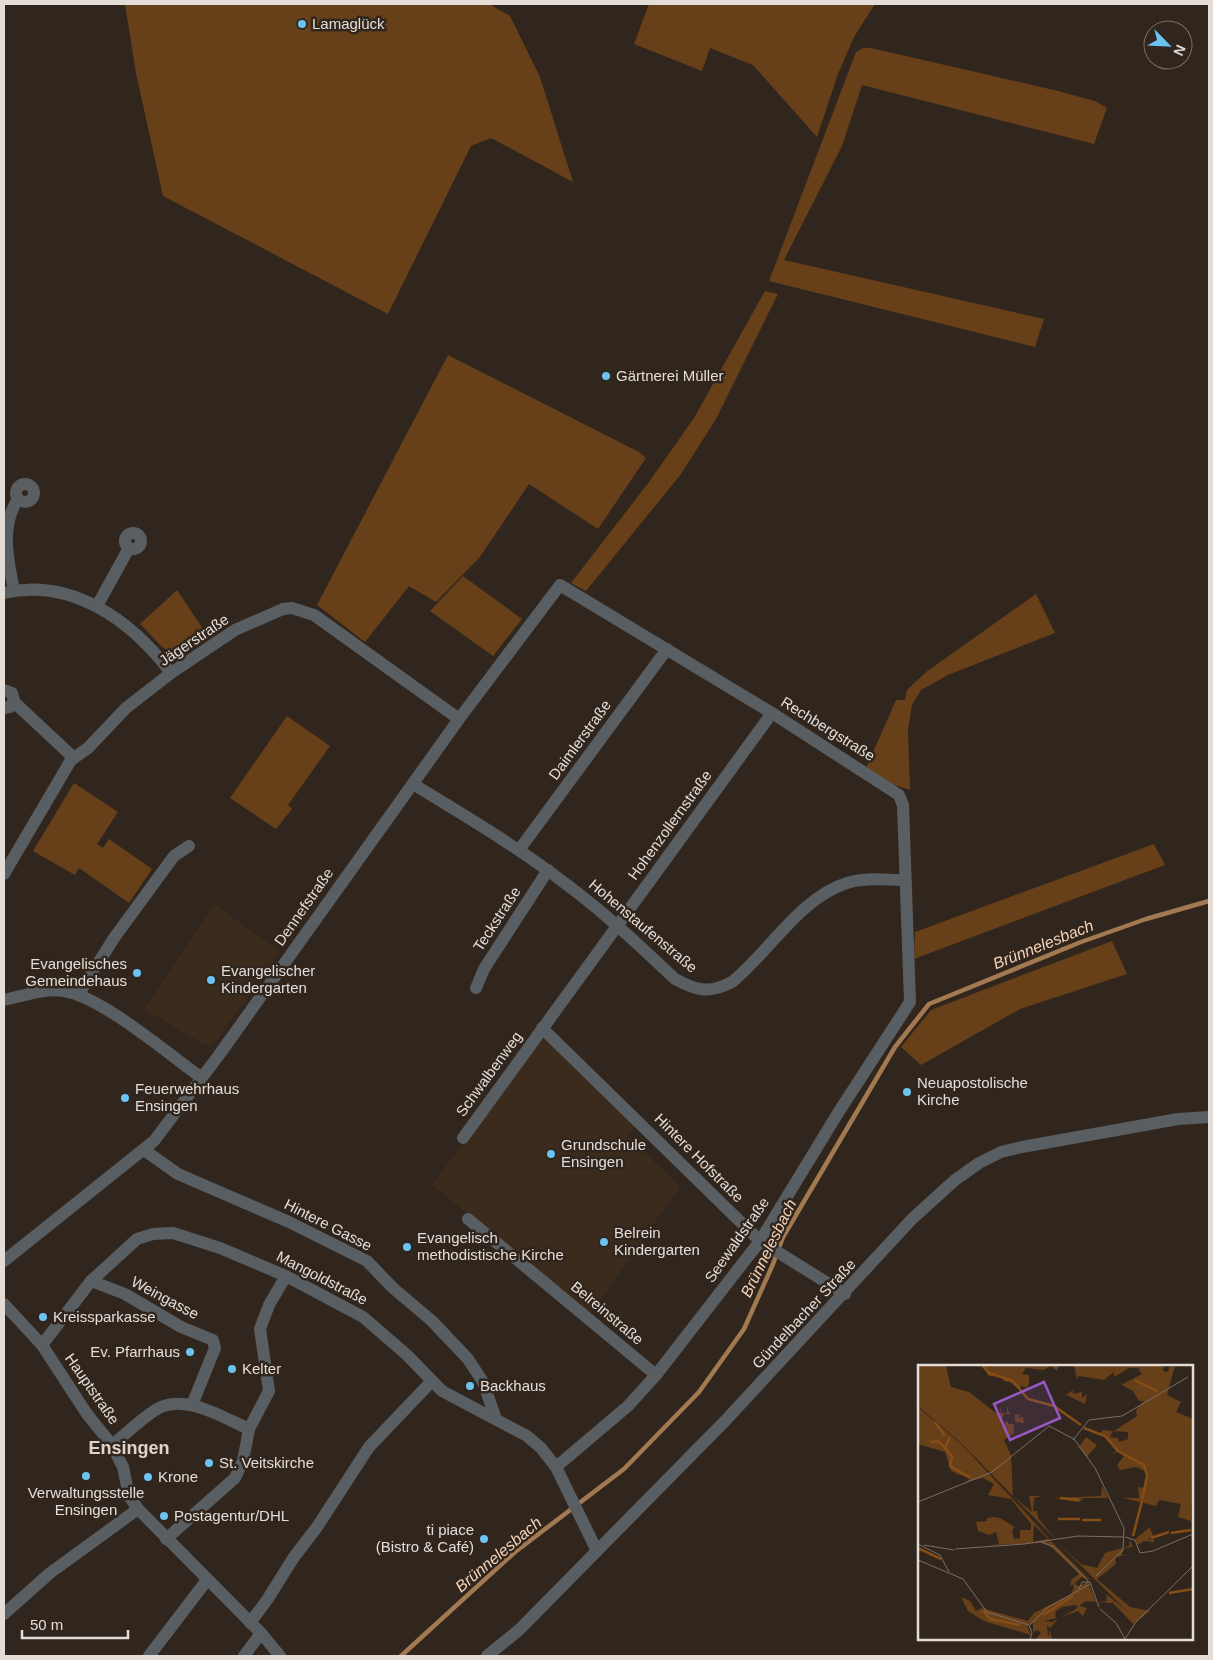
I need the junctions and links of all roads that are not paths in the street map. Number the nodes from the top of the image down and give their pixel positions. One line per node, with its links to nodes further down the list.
1 (18, 500): 4 (street)
2 (129, 548): 5 (street)
3 (560, 586): 6 (street, Rechbergstraße); 11 (street, Dennefstraße)
4 (9, 592): 5 (street)
5 (97, 606): 7 (street)
6 (667, 650): 10 (street, Rechbergstraße); 15 (street, Daimlerstraße)
7 (171, 673): 11 (street, Jägerstraße); 12 (street, Jägerstraße)
8 (4, 690): 9 (street)
9 (9, 705): 12 (street)
10 (772, 713): 18 (street, Rechbergstraße); 19 (street, Hohenzollernstraße)
11 (459, 719): 13 (street, Dennefstraße)
12 (74, 758): 17 (street, Jägerstraße)
13 (413, 784): 15 (street, Hohenstaufenstraße); 25 (street, Dennefstraße)
14 (189, 846): 21 (street)
15 (519, 850): 16 (street, Hohenstaufenstraße)
16 (548, 870): 19 (street, Hohenstaufenstraße); 20 (street, Teckstraße)
17 (4, 874)
18 (904, 880): 19 (street, Hohenstaufenstraße); 23 (street, Rechbergstraße)
19 (617, 926): 24 (street, Hohenzollernstraße)
20 (476, 988)
21 (78, 995): 22 (street); 25 (street)
22 (4, 1000)
23 (910, 1002): 30 (street, Seewaldstraße)
24 (542, 1028): 27 (street, Schwalbenweg); 30 (street, Hintere Hofstraße)
25 (202, 1078): 28 (street, Dennefstraße)
26 (1209, 1117): 34 (street, Gündelbacher Straße)
27 (463, 1138)
28 (144, 1150): 31 (street, Dennefstraße); 40 (street, Hintere Gasse)
29 (468, 1219): 37 (street, Belreinstraße)
30 (760, 1241): 34 (street, Hintere Hofstraße); 37 (street, Seewaldstraße)
31 (4, 1261)
32 (286, 1276): 33 (street, Mangoldstraße); 38 (street, Mangoldstraße); 41 (street)
33 (91, 1281): 36 (street, Mangoldstraße); 39 (street, Weingasse)
34 (845, 1294): 46 (street, Gündelbacher Straße)
35 (4, 1304): 36 (street, Hauptstraße)
36 (42, 1345): 42 (street, Hauptstraße)
37 (656, 1375): 43 (street, Seewaldstraße)
38 (432, 1382): 40 (street, Mangoldstraße); 49 (street)
39 (192, 1405): 41 (street); 42 (street)
40 (496, 1418): 43 (street, Mangoldstraße)
41 (249, 1429): 45 (street)
42 (112, 1445): 44 (street, Hauptstraße)
43 (556, 1467): 46 (street, Mangoldstraße)
44 (138, 1509): 45 (street, Hauptstraße); 48 (street)
45 (166, 1539): 47 (street, Hauptstraße)
46 (597, 1550): 54 (street, Gündelbacher Straße)
47 (206, 1580): 49 (street, Hauptstraße); 51 (street)
48 (4, 1614)
49 (250, 1623): 50 (street, Hauptstraße)
50 (261, 1633): 52 (street); 53 (street, Hauptstraße)
51 (149, 1656)
52 (244, 1656)
53 (280, 1656)
54 (487, 1656)

